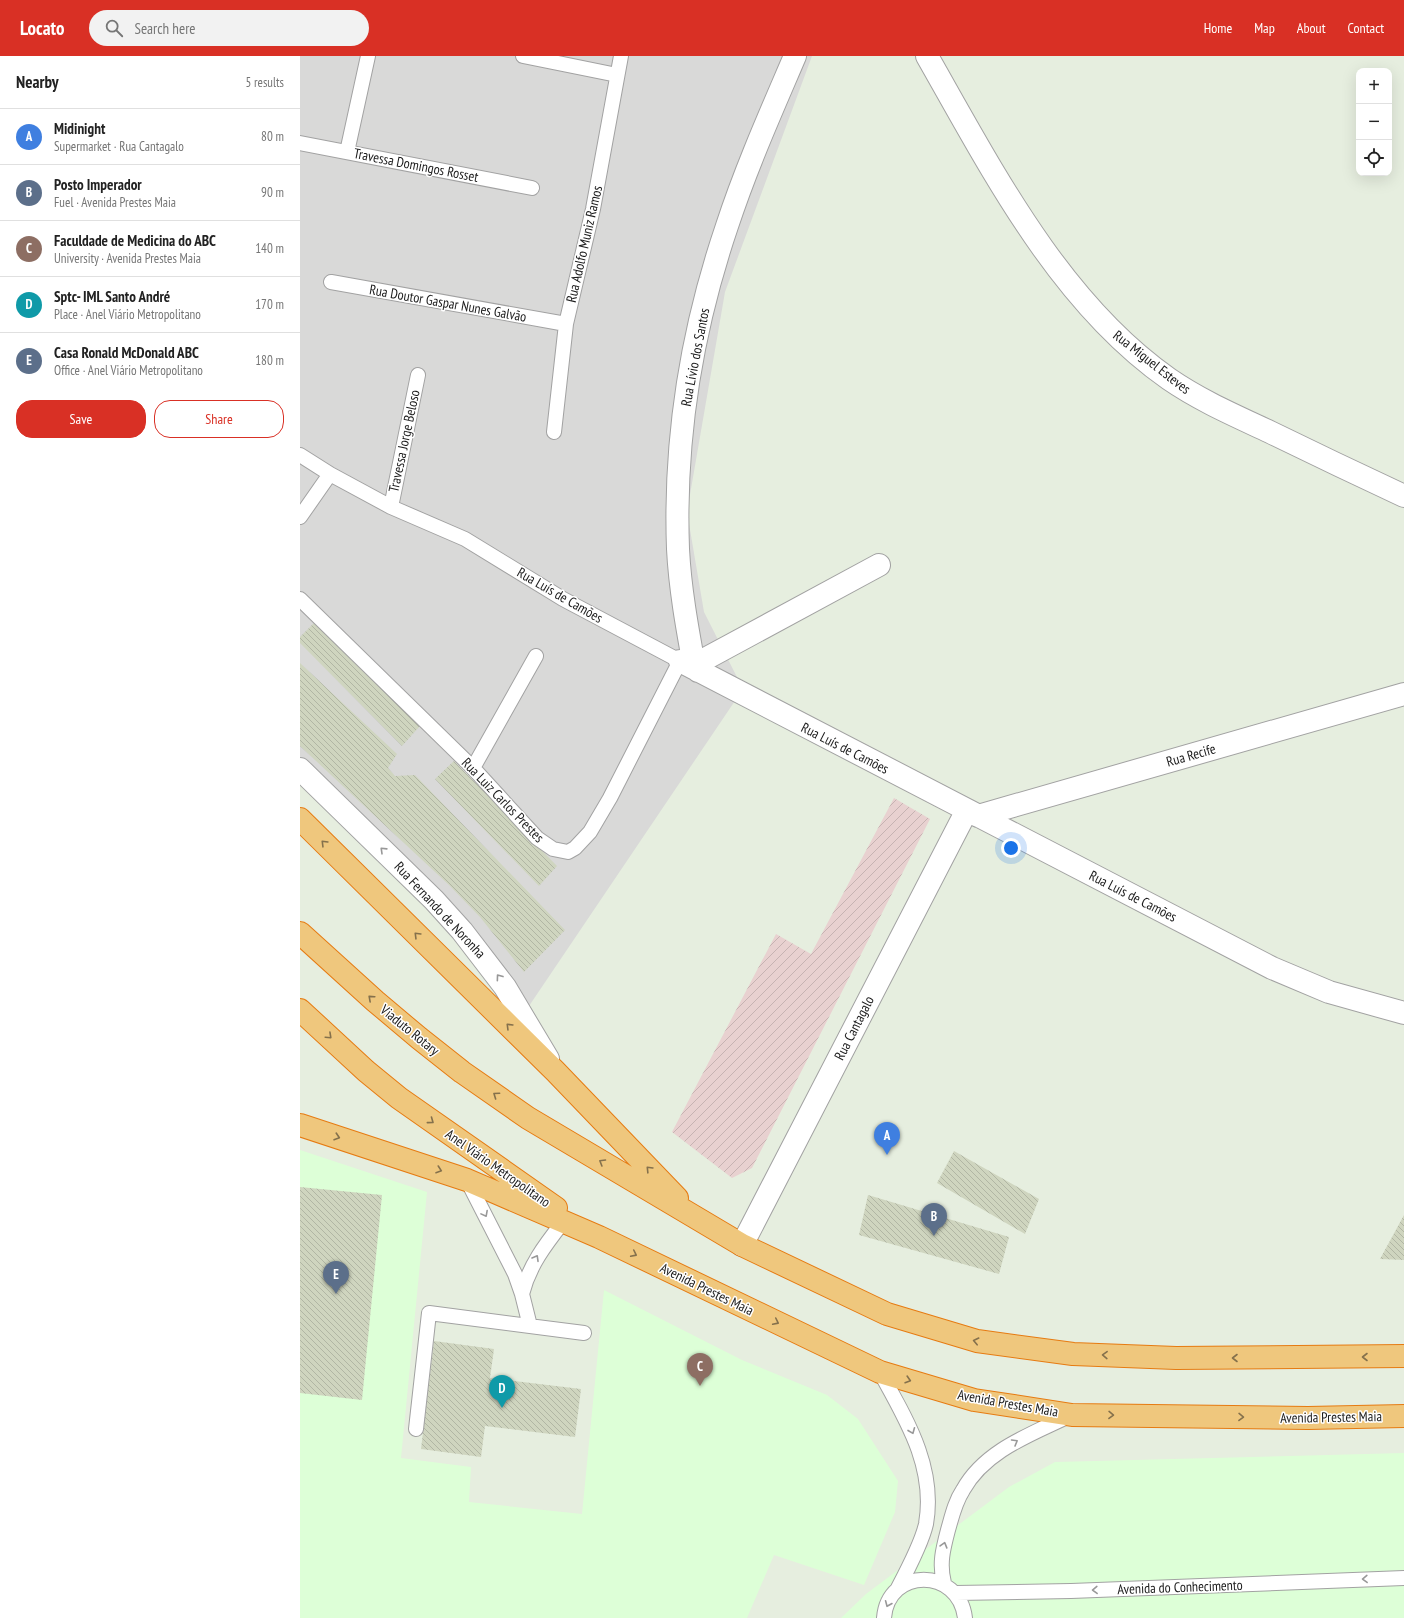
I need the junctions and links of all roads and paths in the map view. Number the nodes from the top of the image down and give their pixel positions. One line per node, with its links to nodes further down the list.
1 (368, 56): 8 (lane)
2 (523, 56): 6 (lane)
3 (621, 56): 6 (lane, Rua Adolfo Muniz Ramos)
4 (795, 56): 22 (street, Rua Lívio dos Santos)
5 (927, 56): 16 (street, Rua Miguel Esteves)
6 (617, 75): 11 (lane, Rua Adolfo Muniz Ramos)
7 (300, 143): 8 (lane, Travessa Domingos Rosset)
8 (346, 152): 9 (lane, Travessa Domingos Rosset)
9 (532, 188)
10 (331, 282): 11 (lane, Rua Doutor Gaspar Nunes Galvão)
11 (566, 324): 13 (lane, Rua Adolfo Muniz Ramos)
12 (418, 375): 17 (lane, Travessa Jorge Beloso)
13 (554, 432)
14 (300, 455): 15 (lane, Rua Luís de Camões)
15 (330, 474): 17 (lane, Rua Luís de Camões); 18 (lane)
16 (1404, 496)
17 (391, 507): 22 (lane, Rua Luís de Camões)
18 (300, 517)
19 (879, 565): 22 (street)
20 (300, 600): 24 (lane, Rua Luiz Carlos Prestes)
21 (536, 656): 24 (lane)
22 (691, 666): 24 (lane, Rua Luiz Carlos Prestes); 26 (street, Rua Luís de Camões)
23 (1404, 694): 26 (street, Rua Recife)
24 (473, 768)
25 (300, 769): 31 (street, Rua Fernando de Noronha, one-way to 25)
26 (972, 813): 30 (street, Rua Luís de Camões); 37 (street, Rua Cantagalo)
27 (300, 819): 31 (highway, one-way to 27)
28 (300, 933): 34 (highway, Viaduto Rotary, one-way to 28)
29 (300, 1010): 36 (highway, Anel Viário Metropolitano, one-way to 36)
30 (1404, 1013)
31 (555, 1071): 34 (highway, one-way to 31)
32 (300, 1125): 33 (highway, one-way to 33)
33 (467, 1180): 35 (highway); 38 (lane, one-way to 38)
34 (695, 1218): 37 (highway)
35 (563, 1222): 36 (highway); 38 (lane, one-way to 35)
36 (599, 1237): 42 (highway, Avenida Prestes Maia, one-way to 42)
37 (742, 1245): 41 (highway, one-way to 37)
38 (522, 1294): 39 (lane)
39 (530, 1326): 40 (lane); 45 (lane)
40 (584, 1333)
41 (1404, 1356)
42 (880, 1372): 43 (highway, Avenida Prestes Maia, one-way to 43); 48 (lane, one-way to 48)
43 (1072, 1415): 44 (highway, Avenida Prestes Maia, one-way to 44); 47 (lane, one-way to 43)
44 (1404, 1416)
45 (416, 1429)
46 (1404, 1578): 49 (lane, Avenida do Conhecimento, one-way to 49)
47 (944, 1583): 48 (lane); 49 (lane)
48 (898, 1588): 50 (lane, one-way to 50)
49 (956, 1593): 51 (lane)
50 (884, 1618)
51 (965, 1618)

